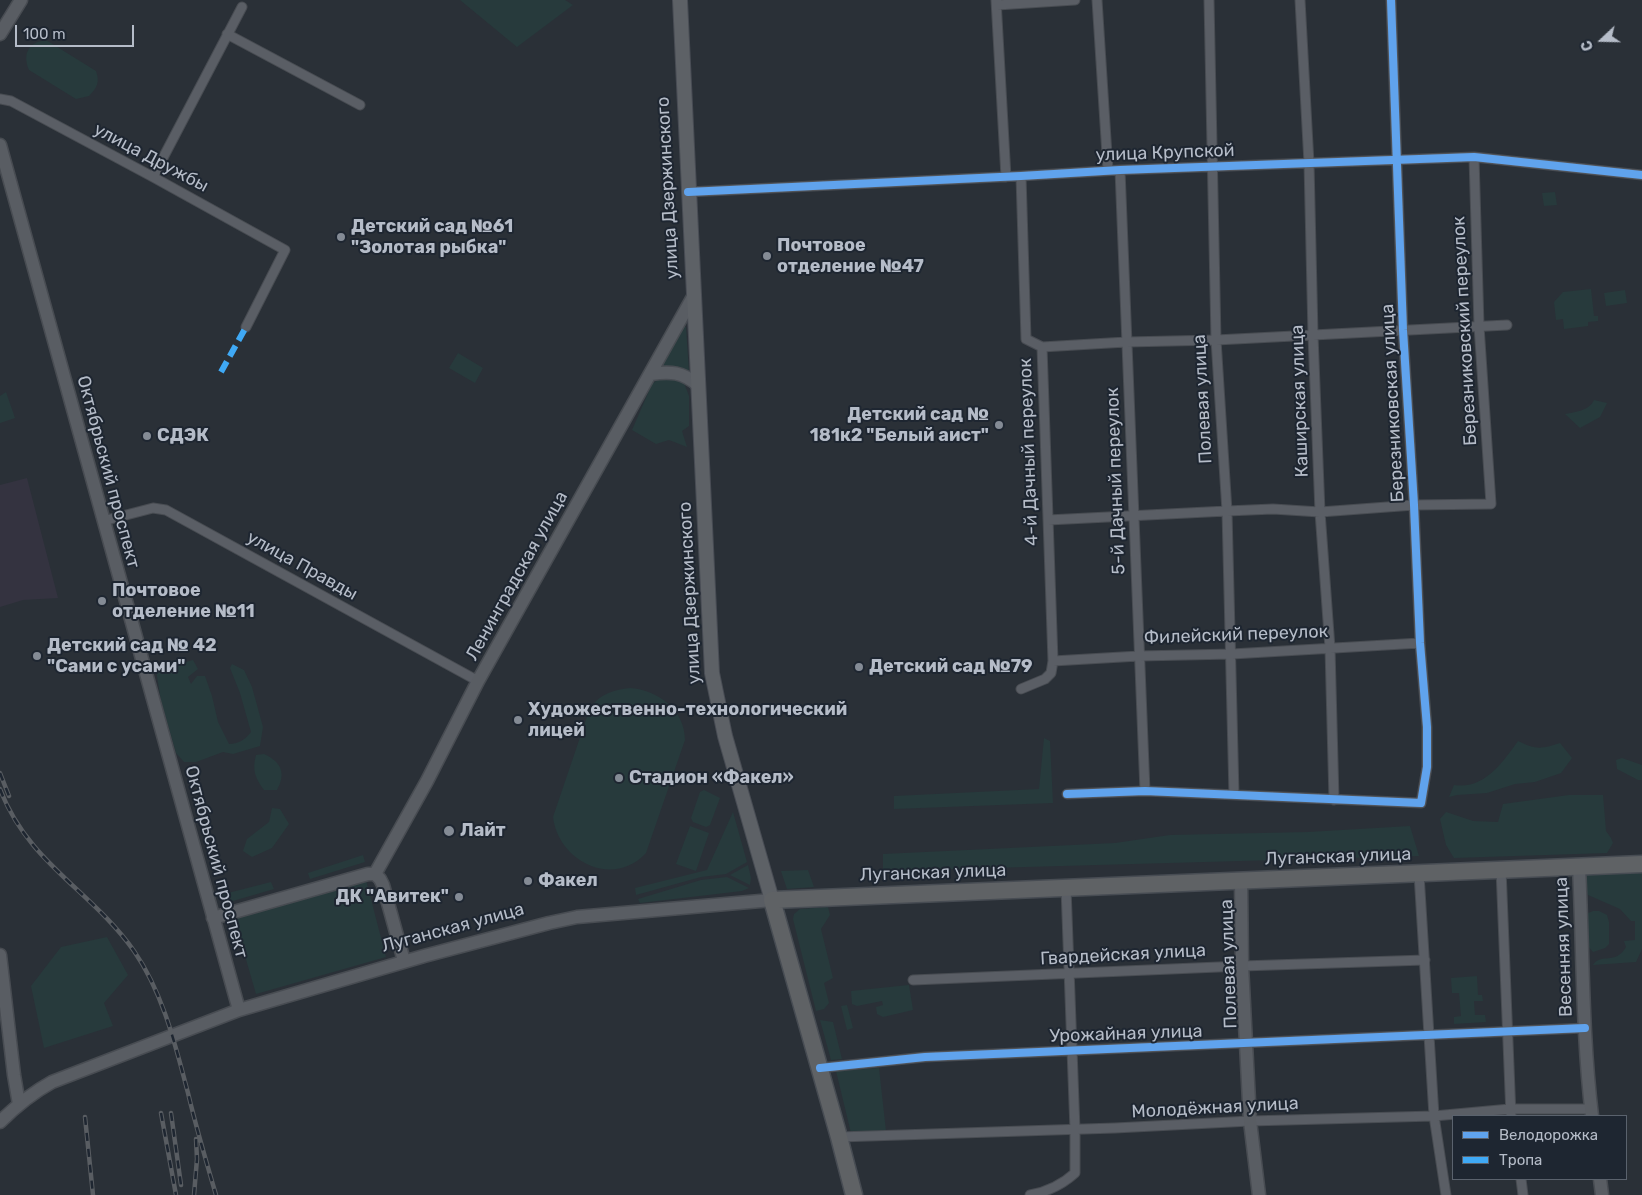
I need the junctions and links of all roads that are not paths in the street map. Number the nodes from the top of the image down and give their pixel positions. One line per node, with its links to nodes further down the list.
1 (21, 0): 10 (main road)
2 (680, 0): 25 (main road, улица Дзержинского)
3 (1075, 0): 8 (street)
4 (1097, 0): 19 (street)
5 (1209, 0): 18 (street, Полевая улица)
6 (1300, 0): 17 (street, Каширская улица)
7 (1391, 0): 16 (street, Березниковская улица)
8 (997, 2): 24 (street)
9 (242, 7): 11 (street)
10 (0, 34)
11 (227, 34): 13 (street); 22 (street)
12 (0, 99): 22 (street, улица Дружбы)
13 (360, 105)
14 (0, 146): 42 (main road, Октябрьский проспект)
15 (1474, 157): 16 (street, улица Крупской); 21 (street, улица Крупской); 28 (street, Березниковский переулок)
16 (1397, 160): 17 (street, улица Крупской); 30 (street, Березниковская улица)
17 (1309, 163): 18 (street, улица Крупской); 31 (street, Каширская улица)
18 (1213, 166): 20 (street, улица Крупской); 32 (street, Полевая улица)
19 (1108, 170): 20 (street, улица Крупской); 23 (street, улица Крупской)
20 (1120, 170): 33 (street, 5-й Дачный переулок)
21 (1642, 175)
22 (153, 176): 29 (street, улица Дружбы)
23 (1021, 176): 24 (street, улица Крупской); 34 (street, 4-й Дачный переулок)
24 (1006, 177): 25 (street, улица Крупской)
25 (688, 192): 26 (main road, улица Дзержинского)
26 (693, 297): 35 (main road, Ленинградская улица); 36 (main road, улица Дзержинского)
27 (1507, 325): 28 (street)
28 (1479, 326): 30 (street); 37 (street, Березниковский переулок)
29 (246, 327)
30 (1403, 330): 31 (street); 37 (street, Березниковская улица)
31 (1313, 335): 32 (street); 39 (street, Каширская улица)
32 (1216, 340): 33 (street); 38 (street, Полевая улица)
33 (1126, 342): 34 (street); 40 (street, 5-й Дачный переулок)
34 (1042, 347): 41 (street, 4-й Дачный переулок)
35 (651, 374): 36 (main road); 48 (main road, Ленинградская улица)
36 (698, 385): 61 (main road, улица Дзержинского)
37 (1414, 505): 39 (street); 43 (street, Березниковская улица)
38 (1227, 511): 39 (street); 40 (street); 45 (street, Полевая улица)
39 (1320, 512): 44 (street, Каширская улица)
40 (1134, 516): 41 (street); 46 (street, 5-й Дачный переулок)
41 (1048, 520): 47 (street, 4-й Дачный переулок)
42 (103, 521): 48 (street, улица Правды); 62 (main road, Октябрьский проспект)
43 (1420, 644): 44 (street, Филейский переулок); 53 (street, Березниковская улица)
44 (1330, 648): 45 (street, Филейский переулок); 53 (street, Каширская улица)
45 (1232, 654): 46 (street, Филейский переулок); 52 (street, Полевая улица)
46 (1139, 656): 47 (street, Филейский переулок); 50 (street, 5-й Дачный переулок)
47 (1053, 660): 49 (street)
48 (478, 681): 57 (main road, Ленинградская улица)
49 (1021, 689)
50 (1145, 791): 51 (street); 52 (street)
51 (1067, 794)
52 (1234, 795): 53 (street)
53 (1334, 800)
54 (1642, 864): 55 (highway, Луганская улица)
55 (1579, 867): 56 (highway, Луганская улица); 70 (main road, Весенняя улица)
56 (1501, 869): 58 (highway, Луганская улица); 71 (street)
57 (375, 874): 62 (main road); 64 (main road)
58 (1419, 874): 59 (highway, Луганская улица); 63 (street)
59 (1241, 880): 60 (highway, Луганская улица); 66 (main road, Полевая улица)
60 (1066, 888): 61 (highway, Луганская улица); 67 (street)
61 (772, 900): 64 (main road, Луганская улица); 76 (highway, улица Дзержинского)
62 (213, 918): 69 (main road, Октябрьский проспект)
63 (1425, 960): 66 (street, Гвардейская улица); 72 (street)
64 (404, 961): 69 (main road, Луганская улица)
65 (1, 963): 75 (main road)
66 (1242, 966): 67 (street, Гвардейская улица); 73 (main road, Полевая улица)
67 (1069, 974): 68 (street, Гвардейская улица); 74 (street)
68 (913, 980)
69 (239, 1010): 77 (main road, Луганская улица)
70 (1585, 1028): 71 (street, Урожайная улица); 78 (main road, Весенняя улица)
71 (1509, 1031): 72 (street, Урожайная улица); 79 (street)
72 (1430, 1035): 73 (street, Урожайная улица); 82 (street)
73 (1247, 1044): 74 (street, Урожайная улица); 83 (main road, Полевая улица)
74 (1072, 1051): 76 (street, Урожайная улица); 85 (street)
75 (6, 1052): 77 (main road)
76 (820, 1068): 86 (highway, улица Дзержинского)
77 (19, 1104): 84 (main road, Луганская улица)
78 (1592, 1112): 79 (street, Молодёжная улица)
79 (1511, 1113): 81 (street, Молодёжная улица)
80 (1452, 1115): 82 (street, Молодёжная улица)
81 (1460, 1115)
82 (1434, 1116): 83 (street, Молодёжная улица); 93 (street)
83 (1250, 1121): 85 (street, Молодёжная улица); 92 (main road, Полевая улица)
84 (0, 1122)
85 (1075, 1130): 86 (street, Молодёжная улица); 89 (street)
86 (840, 1137): 90 (highway, улица Дзержинского)
87 (1521, 1180): 94 (street)
88 (1600, 1180): 95 (main road)
89 (1042, 1194): 91 (street)
90 (854, 1195)
91 (1030, 1195)
92 (1259, 1195)
93 (1446, 1195)
94 (1523, 1195)
95 (1602, 1195)

